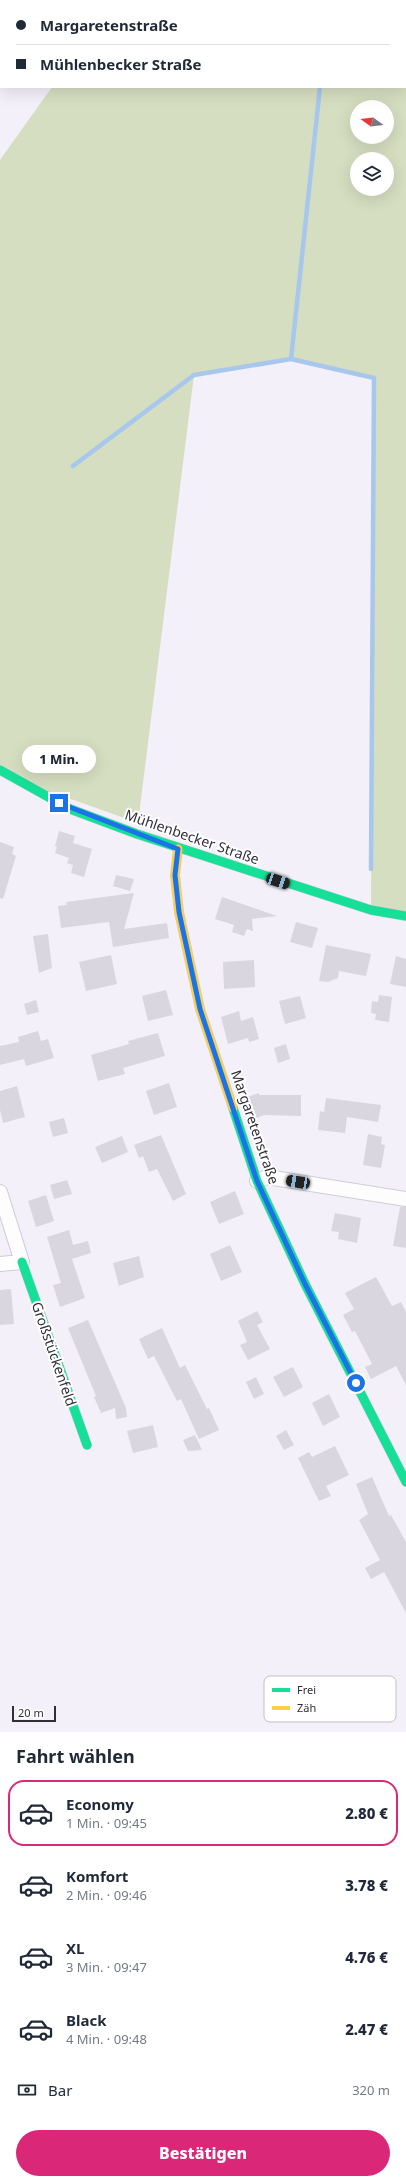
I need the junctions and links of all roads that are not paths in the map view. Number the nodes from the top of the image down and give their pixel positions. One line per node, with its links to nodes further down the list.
1 (0, 770): 2 (street, Mühlenbecker Straße)
2 (178, 849): 3 (street, Mühlenbecker Straße); 4 (street, Margaretenstraße)
3 (406, 916)
4 (257, 1181): 6 (street); 10 (street, Margaretenstraße)
5 (0, 1192): 7 (street, Großstückenfeld)
6 (406, 1199)
7 (22, 1262): 8 (street); 9 (street, Großstückenfeld)
8 (0, 1264)
9 (87, 1445)
10 (406, 1482)

